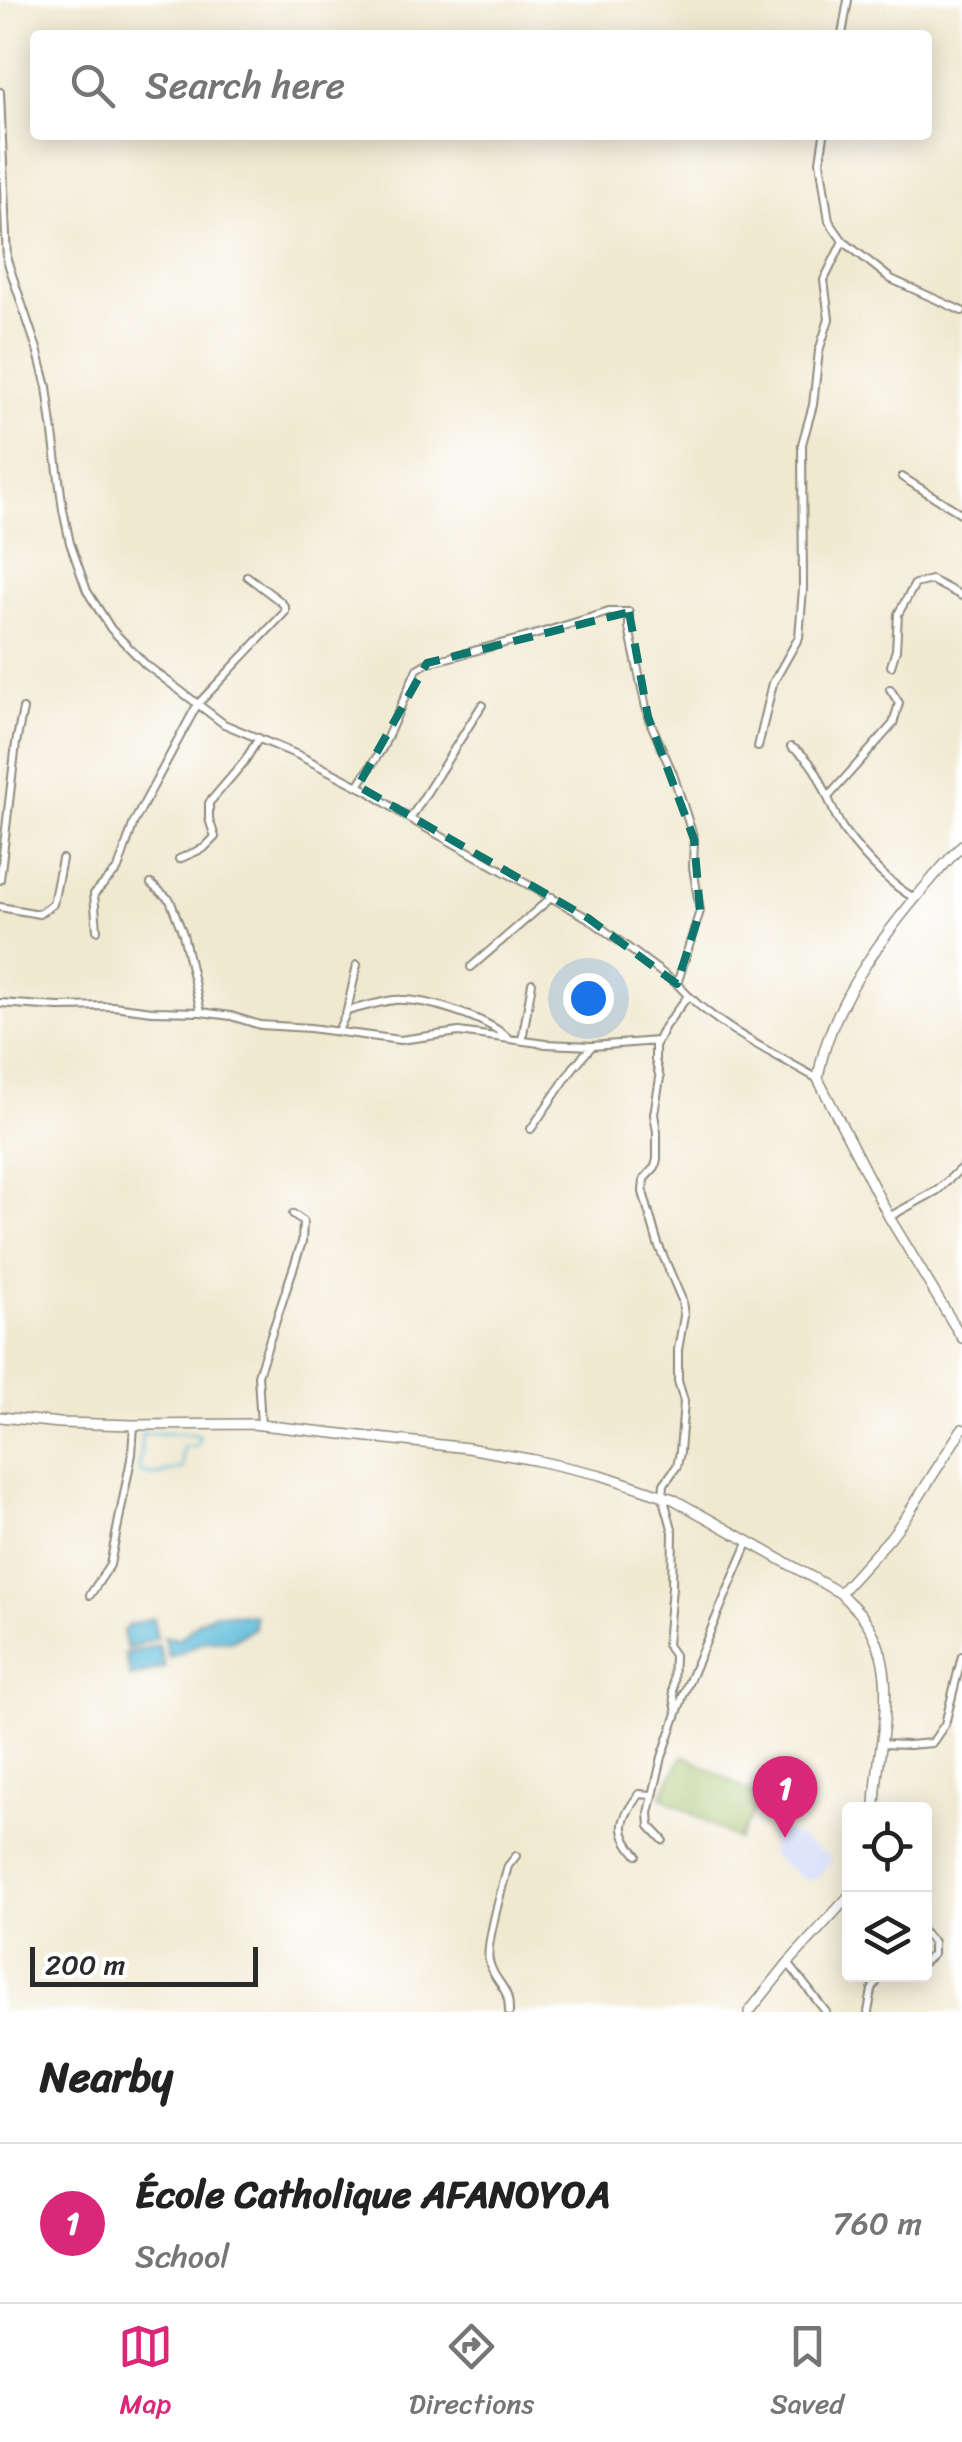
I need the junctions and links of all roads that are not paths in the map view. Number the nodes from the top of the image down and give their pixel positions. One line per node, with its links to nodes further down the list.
1 (848, 0): 2 (street)
2 (843, 30)
3 (0, 92): 14 (street)
4 (823, 140): 5 (street)
5 (843, 240): 6 (street); 18 (street)
6 (962, 311)
7 (902, 477): 8 (street)
8 (962, 514)
9 (247, 576): 14 (street)
10 (962, 596): 11 (street)
11 (891, 666)
12 (890, 689): 20 (street)
13 (482, 704): 21 (street)
14 (197, 705): 16 (street); 30 (street)
15 (22, 709): 25 (street)
16 (259, 738): 19 (street); 24 (street)
17 (791, 747): 20 (street)
18 (758, 748)
19 (358, 786): 21 (street); 34 (street)
20 (829, 796): 28 (street)
21 (410, 818): 27 (street)
22 (962, 845): 28 (main road)
23 (62, 859): 29 (street)
24 (179, 859)
25 (0, 880)
26 (151, 884): 38 (street)
27 (552, 897): 32 (street); 34 (street)
28 (914, 898): 44 (main road)
29 (0, 907)
30 (97, 930)
31 (357, 965): 37 (street)
32 (471, 967)
33 (532, 983): 41 (street)
34 (677, 984): 35 (street)
35 (688, 996): 42 (street); 44 (street)
36 (0, 1003): 38 (street)
37 (348, 1011): 39 (street); 40 (street)
38 (202, 1012): 39 (street)
39 (338, 1031): 40 (street)
40 (507, 1038): 41 (street)
41 (522, 1040): 43 (street)
42 (657, 1041): 43 (street); 54 (street)
43 (592, 1046): 45 (street)
44 (818, 1079): 48 (main road)
45 (532, 1129)
46 (962, 1167): 48 (street)
47 (293, 1214): 51 (street)
48 (889, 1217): 49 (main road)
49 (962, 1338)
50 (0, 1417): 52 (main road)
51 (260, 1425): 52 (main road); 54 (main road)
52 (134, 1426): 57 (street)
53 (962, 1429): 56 (main road)
54 (662, 1496): 55 (main road); 60 (street)
55 (748, 1543): 56 (main road); 60 (street)
56 (840, 1593): 61 (main road)
57 (90, 1595)
58 (962, 1656): 59 (street)
59 (959, 1679): 61 (street)
60 (677, 1713): 62 (street)
61 (880, 1744): 63 (main road)
62 (652, 1795): 64 (street); 65 (street)
63 (876, 1802)
64 (662, 1840)
65 (638, 1855)
66 (516, 1856): 70 (street)
67 (842, 1904): 68 (main road)
68 (788, 1963): 71 (main road); 72 (street)
69 (876, 1982): 73 (street)
70 (509, 2012)
71 (749, 2012)
72 (826, 2012)
73 (868, 2012)

